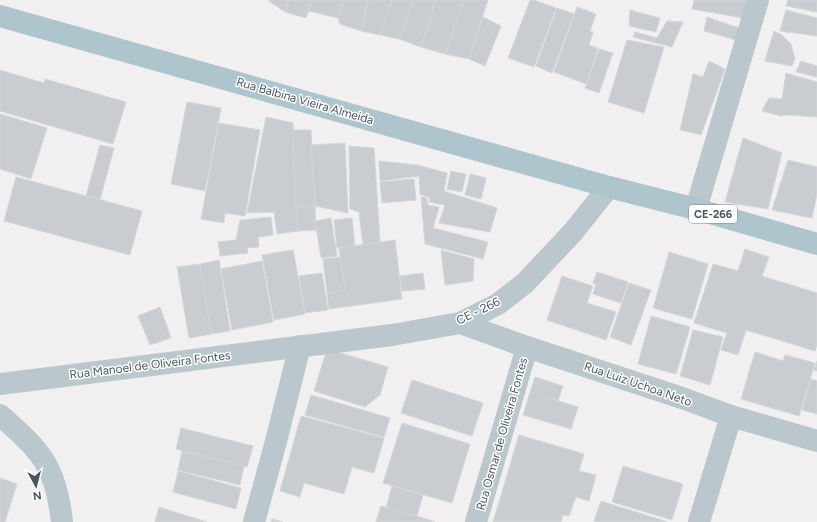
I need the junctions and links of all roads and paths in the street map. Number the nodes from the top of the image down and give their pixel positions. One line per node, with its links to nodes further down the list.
1 (758, 0): 4 (street)
2 (0, 16): 3 (main road, Rua Balbina Vieira Almeida)
3 (609, 187): 4 (main road, CE-266); 6 (street, CE - 266)
4 (696, 209): 5 (main road, CE-266)
5 (817, 244)
6 (460, 323): 7 (street, CE - 266); 8 (street, Rua Luiz Uchoa Neto)
7 (300, 346): 9 (street, Rua Manoel de Oliveira Fontes); 14 (street)
8 (527, 347): 11 (street, Rua Luiz Uchoa Neto); 15 (street, Rua Osmar de Oliveira Fontes)
9 (0, 384)
10 (0, 415): 13 (street)
11 (731, 416): 12 (street, Rua Luiz Uchoa Neto); 16 (street)
12 (817, 441)
13 (62, 522)
14 (254, 522)
15 (476, 522)
16 (699, 522)

